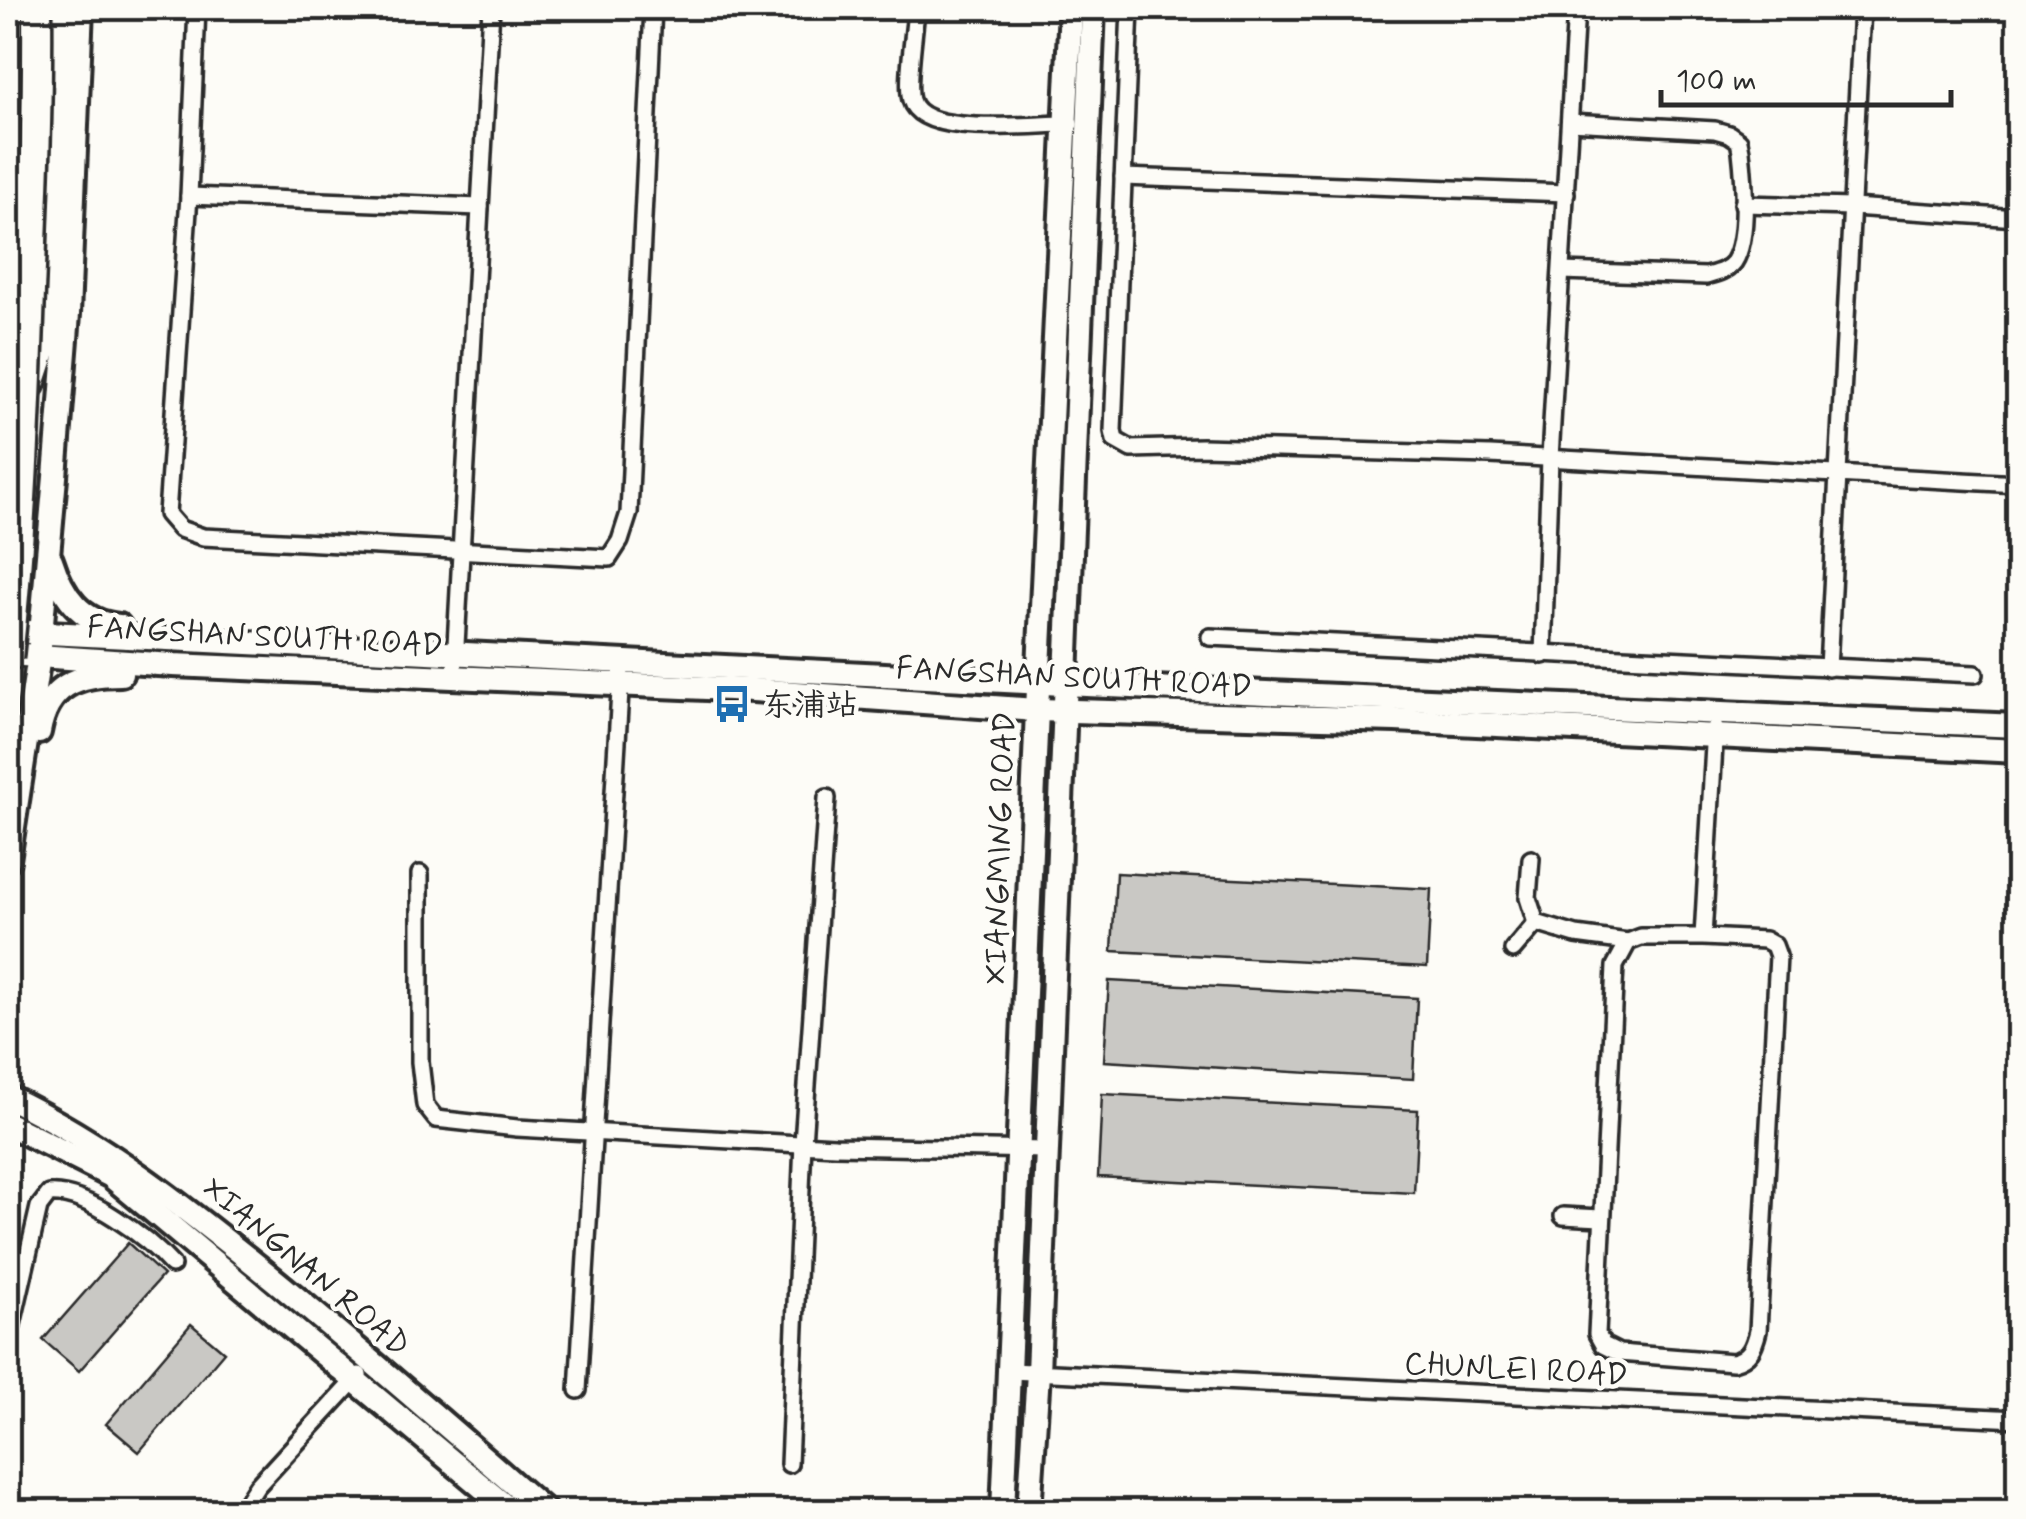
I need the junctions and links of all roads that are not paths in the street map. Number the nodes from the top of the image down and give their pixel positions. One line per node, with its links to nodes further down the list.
1 (38, 8): 23 (highway, bridge)
2 (61, 8): 23 (highway, bridge)
3 (81, 8): 27 (street)
4 (197, 8): 17 (street)
5 (490, 8): 19 (street)
6 (654, 8): 28 (street)
7 (916, 8): 14 (street)
8 (1071, 8): 14 (street, XIANGMING ROAD)
9 (1093, 8): 14 (street, XIANGMING ROAD)
10 (1130, 8): 15 (street)
11 (1576, 8): 13 (street)
12 (1862, 8): 20 (street)
13 (1570, 122): 16 (street); 18 (street)
14 (1077, 124): 41 (street, XIANGMING ROAD); 42 (street, XIANGMING ROAD)
15 (1123, 177): 16 (street); 24 (street)
16 (1566, 193): 22 (street)
17 (189, 196): 19 (street); 28 (street)
18 (1743, 204): 20 (street); 22 (street)
19 (480, 206): 28 (street)
20 (1852, 207): 21 (street); 25 (street)
21 (2018, 218)
22 (1562, 271): 24 (street)
23 (26, 395): 34 (highway, bridge)
24 (1550, 458): 25 (street); 35 (street)
25 (1836, 475): 26 (street); 36 (street)
26 (2018, 484)
27 (50, 531): 31 (street); 32 (street)
28 (460, 551): 33 (street)
29 (8, 631): 32 (street, FANGSHAN SOUTH ROAD)
30 (1210, 637): 35 (street)
31 (282, 643): 32 (street, FANGSHAN SOUTH ROAD); 33 (street, FANGSHAN SOUTH ROAD)
32 (40, 645): 34 (street, FANGSHAN SOUTH ROAD); 37 (street, FANGSHAN SOUTH ROAD); 49 (street)
33 (456, 652): 38 (street, FANGSHAN SOUTH ROAD); 40 (street)
34 (8, 656)
35 (1543, 656): 36 (street)
36 (1828, 668): 39 (street)
37 (280, 669): 40 (street, FANGSHAN SOUTH ROAD); 49 (street)
38 (622, 673): 40 (street, FANGSHAN SOUTH ROAD); 41 (street, FANGSHAN SOUTH ROAD); 43 (street, FANGSHAN SOUTH ROAD); 59 (street)
39 (1975, 674)
40 (455, 676)
41 (1039, 683): 42 (street, FANGSHAN SOUTH ROAD); 43 (street, XIANGMING ROAD)
42 (1064, 684): 44 (street, XIANGMING ROAD); 45 (street, FANGSHAN SOUTH ROAD)
43 (1036, 710): 44 (street, FANGSHAN SOUTH ROAD); 61 (street, XIANGMING ROAD)
44 (1062, 711): 45 (street, FANGSHAN SOUTH ROAD); 62 (street, XIANGMING ROAD)
45 (1716, 724): 46 (street, FANGSHAN SOUTH ROAD); 47 (street, FANGSHAN SOUTH ROAD); 54 (street)
46 (2018, 726)
47 (2018, 751)
48 (827, 798): 60 (street)
49 (14, 810): 51 (street)
50 (1532, 859): 53 (street)
51 (8, 860)
52 (420, 874): 59 (street)
53 (1536, 923): 55 (street); 56 (street)
54 (1703, 938): 55 (street); 64 (street)
55 (1628, 942): 64 (street)
56 (1514, 950)
57 (8, 1097): 67 (street, XIANGNAN ROAD)
58 (8, 1124): 67 (street, XIANGNAN ROAD)
59 (593, 1130): 60 (street); 70 (street)
60 (803, 1144): 61 (street); 72 (street)
61 (1020, 1149): 62 (street); 68 (street, XIANGMING ROAD)
62 (1046, 1150): 69 (street, XIANGMING ROAD)
63 (1563, 1216): 64 (street)
64 (1602, 1218)
65 (172, 1265): 66 (street)
66 (8, 1342)
67 (364, 1370): 73 (street); 74 (street, XIANGNAN ROAD); 75 (street, XIANGNAN ROAD)
68 (1011, 1371): 69 (street, CHUNLEI ROAD); 76 (street, XIANGMING ROAD)
69 (1038, 1373): 71 (street, CHUNLEI ROAD); 77 (street, XIANGMING ROAD)
70 (578, 1390)
71 (2018, 1419)
72 (789, 1464)
73 (240, 1512)
74 (512, 1512)
75 (546, 1512)
76 (1003, 1512)
77 (1029, 1512)

